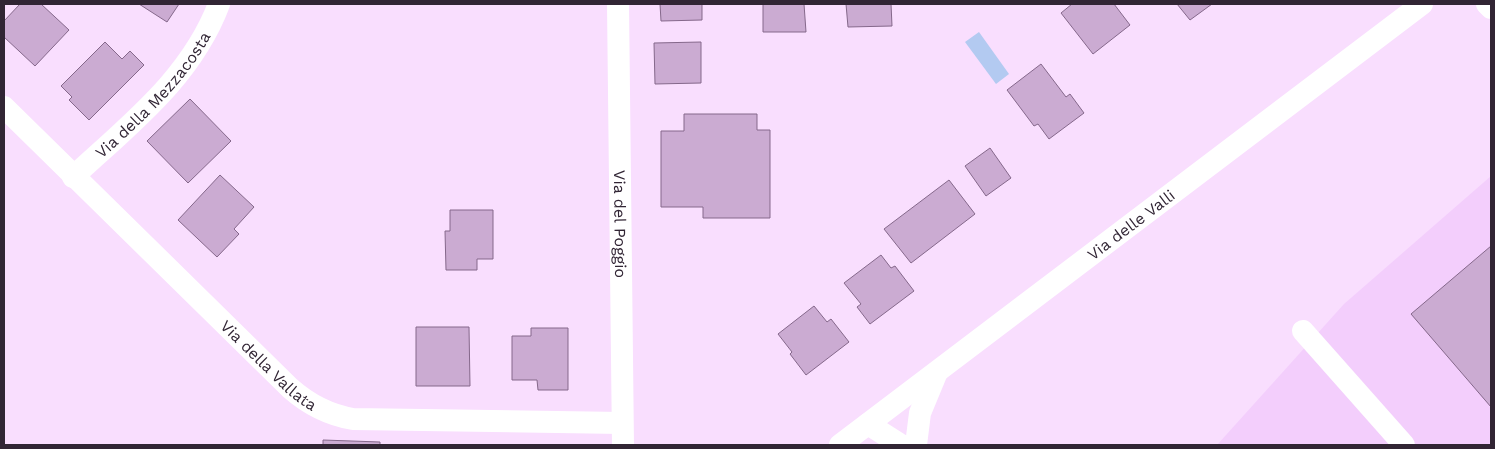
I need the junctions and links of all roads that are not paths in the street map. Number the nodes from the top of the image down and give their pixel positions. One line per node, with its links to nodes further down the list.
1 (219, 4): 7 (street, Via della Mezzacosta)
2 (618, 4): 10 (street, Via del Poggio)
3 (1422, 4): 9 (street, Via delle Valli)
4 (1487, 4): 5 (street)
5 (1491, 8)
6 (4, 107): 7 (street, Via della Vallata)
7 (73, 177): 10 (street, Via della Vallata)
8 (1303, 331): 15 (street)
9 (937, 372): 11 (street, Via delle Valli); 14 (street)
10 (622, 423): 12 (street, Via del Poggio)
11 (854, 437): 13 (street)
12 (622, 445)
13 (901, 445)
14 (916, 445)
15 (1404, 445)

